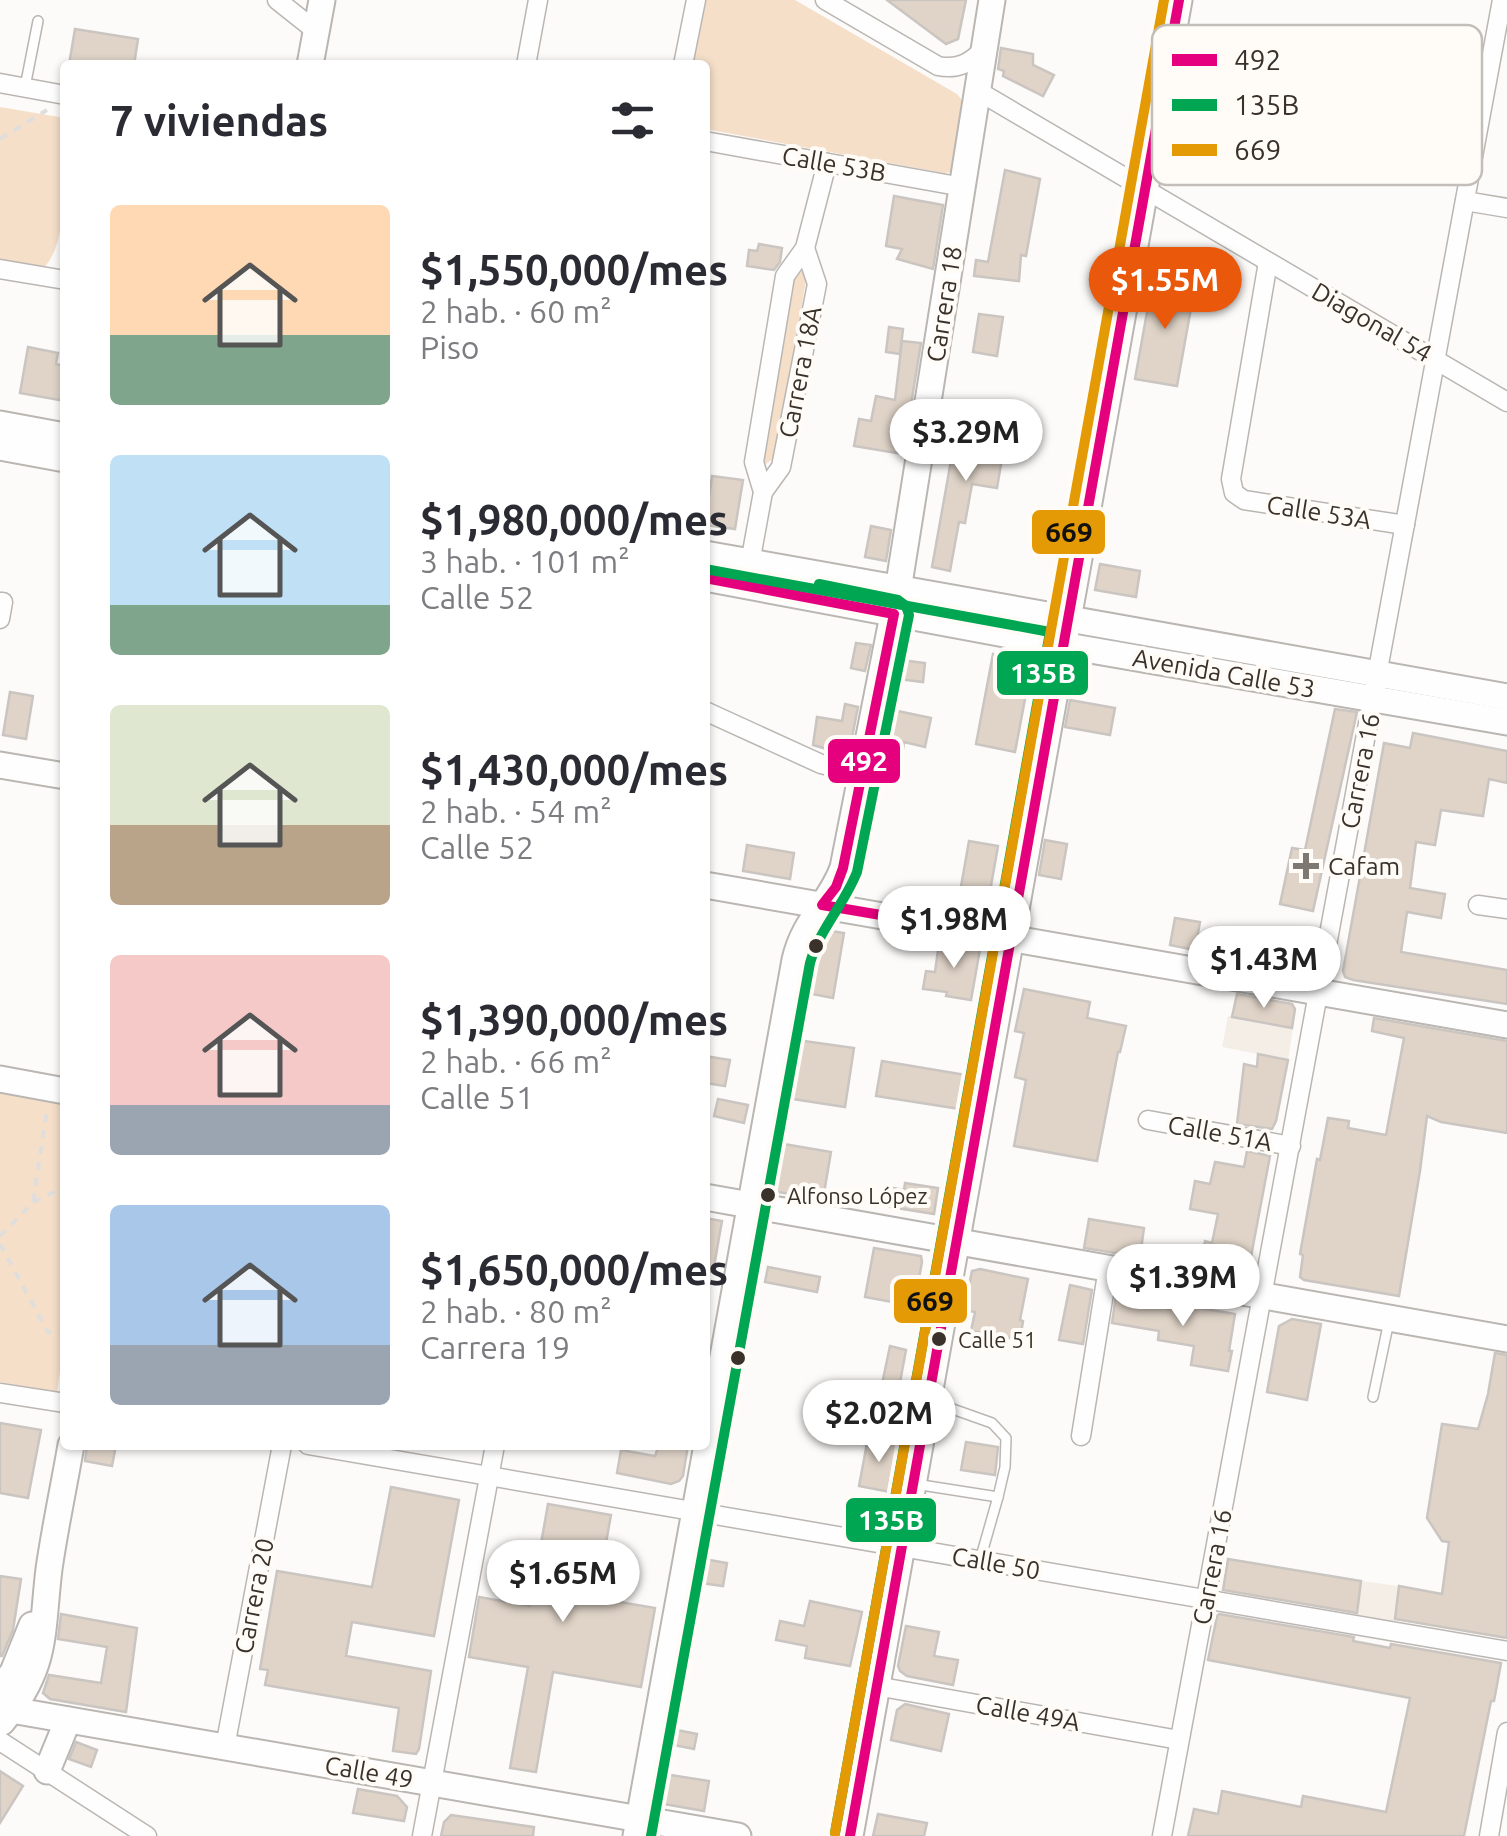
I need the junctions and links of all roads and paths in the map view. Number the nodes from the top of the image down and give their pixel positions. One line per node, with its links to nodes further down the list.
1 (278, 0): 11 (street)
2 (322, 0): 11 (street)
3 (538, 0): 14 (street)
4 (696, 0): 15 (street)
5 (825, 0): 12 (street)
6 (992, 0): 12 (street, Carrera 18)
7 (1179, 0): 10 (street)
8 (1502, 0): 21 (street, Carrera 16)
9 (38, 21): 17 (lane)
10 (1175, 25)
11 (316, 31): 13 (street)
12 (984, 49): 18 (street, Carrera 18)
13 (311, 60)
14 (527, 60)
15 (684, 60)
16 (0, 83): 17 (street)
17 (25, 88): 19 (street)
18 (978, 91): 27 (street, Carrera 18); 28 (street, Diagonal 54)
19 (60, 94)
20 (60, 99): 22 (path)
21 (1482, 106)
22 (0, 139)
23 (710, 142): 25 (street, Calle 53B)
24 (1152, 150): 28 (street)
25 (827, 162): 27 (street, Calle 53B); 31 (street, Carrera 18A)
26 (1468, 185): 29 (street, Carrera 16)
27 (962, 187): 46 (street, Carrera 18)
28 (1145, 189): 32 (street, Diagonal 54); 47 (street)
29 (1465, 201): 30 (street); 35 (street, Carrera 16)
30 (1507, 208)
31 (805, 248): 41 (street, Carrera 18A); 41 (street, Carrera 18A)
32 (1268, 262): 35 (street, Diagonal 54); 42 (street, Calle 53A)
33 (0, 269): 34 (street)
34 (60, 275)
35 (1436, 360): 36 (street, Diagonal 54); 42 (street, Carrera 16)
36 (1507, 402)
37 (0, 424): 38 (street)
38 (60, 435)
39 (0, 447): 40 (street)
40 (60, 458)
41 (762, 492): 44 (street, Carrera 18A)
42 (1406, 525): 48 (street, Carrera 16)
43 (710, 555): 44 (street, Avenida Calle 53)
44 (750, 562): 46 (street, Avenida Calle 53)
45 (710, 579): 46 (street, Avenida Calle 53)
46 (896, 602): 47 (street, Avenida Calle 53); 53 (street, Carrera 18)
47 (1065, 632): 48 (street, Avenida Calle 53); 59 (street)
48 (1376, 687): 49 (street, Avenida Calle 53); 51 (street, Avenida Calle 53); 60 (street, Carrera 16)
49 (1507, 697)
50 (710, 713): 53 (street)
51 (1507, 722)
52 (0, 765): 54 (street)
53 (862, 774): 56 (street, Carrera 18)
54 (60, 775)
55 (710, 886): 56 (street)
56 (822, 905): 59 (street); 69 (street, Carrera 18)
57 (1478, 905): 58 (street)
58 (1507, 909)
59 (1010, 937): 60 (street); 71 (street)
60 (1319, 992): 61 (street); 65 (street, Carrera 16)
61 (1507, 1025)
62 (0, 1079): 63 (street)
63 (57, 1093): 68 (path)
64 (1148, 1120): 65 (street, Calle 51A)
65 (1291, 1146): 74 (street, Carrera 16)
66 (60, 1189): 68 (path)
67 (710, 1198): 69 (street)
68 (34, 1202): 70 (path)
69 (750, 1205): 71 (street); 82 (street, Carrera 18)
70 (0, 1236)
71 (956, 1241): 73 (street); 80 (street)
72 (0, 1244): 76 (path)
73 (1108, 1268): 74 (street); 83 (street)
74 (1263, 1296): 75 (street); 95 (street, Carrera 16)
75 (1390, 1318): 77 (street); 79 (lane)
76 (60, 1333)
77 (1507, 1339)
78 (0, 1393): 81 (street)
79 (1373, 1397)
80 (927, 1400): 90 (street); 91 (lane)
81 (60, 1403)
82 (710, 1428)
83 (1081, 1436)
84 (70, 1450): 98 (street)
85 (281, 1450): 103 (street, Carrera 20)
86 (337, 1450): 89 (street, Calle 50)
87 (494, 1450): 89 (street)
88 (706, 1450): 92 (street, Carrera 18)
89 (489, 1476): 92 (street, Calle 50); 105 (street)
90 (912, 1484): 91 (lane); 93 (street)
91 (998, 1497): 94 (lane)
92 (695, 1511): 93 (street, Calle 50); 106 (street, Carrera 18)
93 (901, 1547): 94 (street, Calle 50); 97 (street)
94 (980, 1560): 95 (street, Calle 50)
95 (1206, 1599): 96 (street, Calle 50); 101 (street, Carrera 16)
96 (1507, 1651)
97 (876, 1686): 101 (street, Calle 49A); 110 (street)
98 (3, 1708): 99 (street, Calle 49)
99 (68, 1720): 103 (street, Calle 49); 104 (street)
100 (1507, 1732): 112 (street)
101 (1179, 1740): 111 (street, Carrera 16)
102 (0, 1741): 104 (street)
103 (226, 1748): 105 (street, Calle 49)
104 (46, 1771): 107 (street)
105 (432, 1783): 106 (street, Calle 49); 108 (street)
106 (638, 1828): 109 (street, Calle 49)
107 (147, 1836)
108 (422, 1836)
109 (738, 1836)
110 (850, 1836)
111 (1162, 1836)
112 (1488, 1836)

